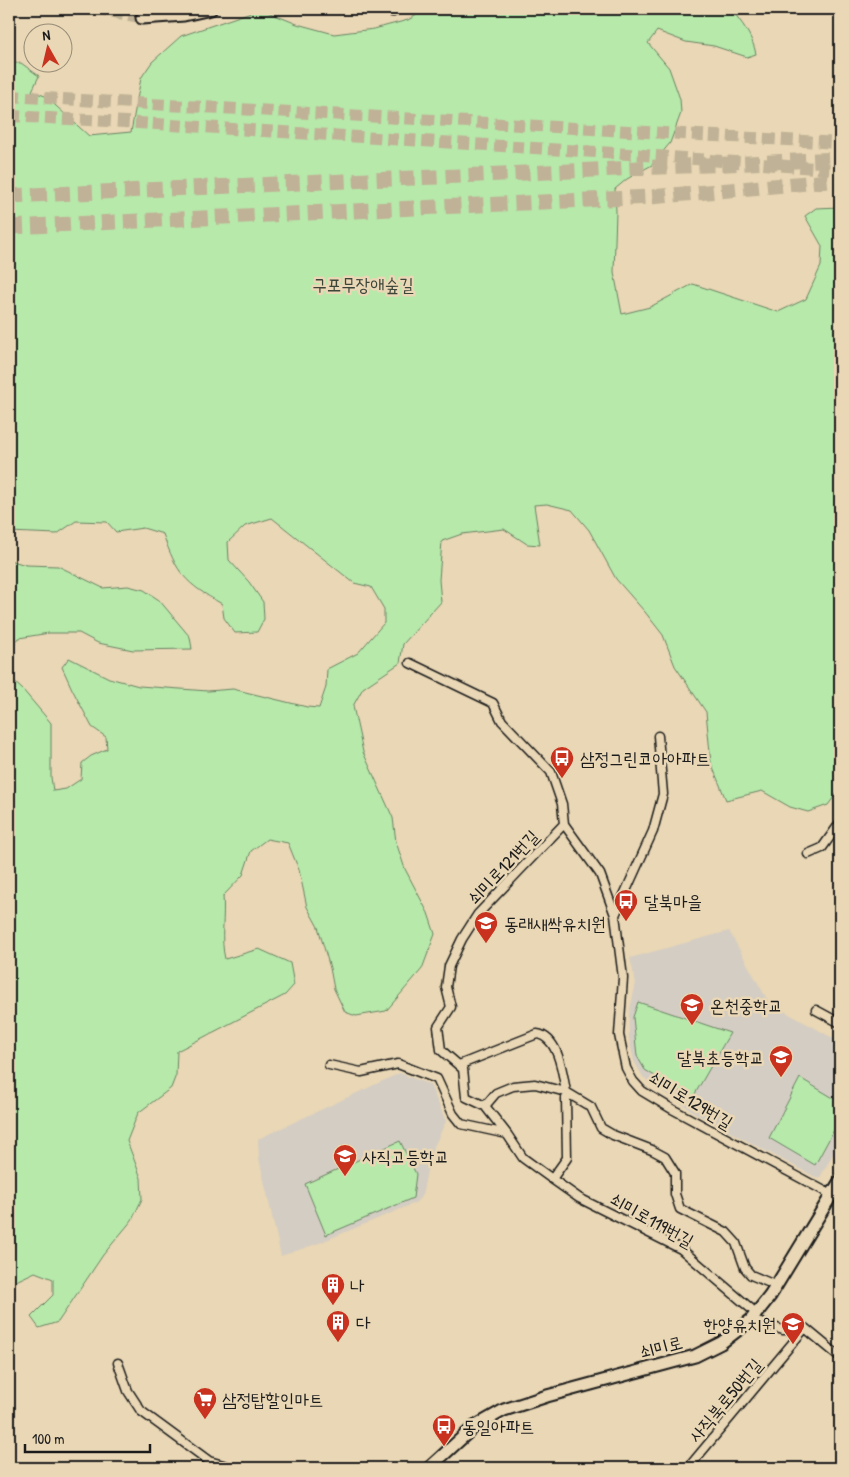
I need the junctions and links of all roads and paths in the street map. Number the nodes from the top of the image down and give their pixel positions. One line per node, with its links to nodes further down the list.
1 (211, 9): 4 (main road)
2 (384, 9): 3 (street)
3 (399, 9)
4 (142, 18)
5 (410, 662): 8 (street, 쇠미로129번길)
6 (658, 736): 10 (street)
7 (840, 823): 9 (street)
8 (564, 824): 10 (street, 쇠미로129번길); 14 (street, 쇠미로121번길)
9 (808, 854)
10 (615, 915): 20 (street, 쇠미로129번길)
11 (816, 1010): 12 (street)
12 (840, 1023)
13 (329, 1065): 17 (street)
14 (459, 1065): 15 (street); 16 (street)
15 (568, 1094): 16 (street); 18 (street); 21 (street)
16 (485, 1106): 17 (street, 쇠미로119번길)
17 (507, 1134): 18 (street, 쇠미로119번길)
18 (552, 1179): 22 (street, 쇠미로119번길)
19 (840, 1180): 20 (main road, 쇠미로)
20 (832, 1195): 21 (main road, 쇠미로)
21 (777, 1286): 22 (main road, 쇠미로)
22 (754, 1317): 23 (street); 27 (main road, 쇠미로)
23 (805, 1328): 24 (street); 28 (street, 사직북로50번길)
24 (840, 1357)
25 (118, 1363): 26 (street)
26 (234, 1468)
27 (429, 1468)
28 (688, 1468)

